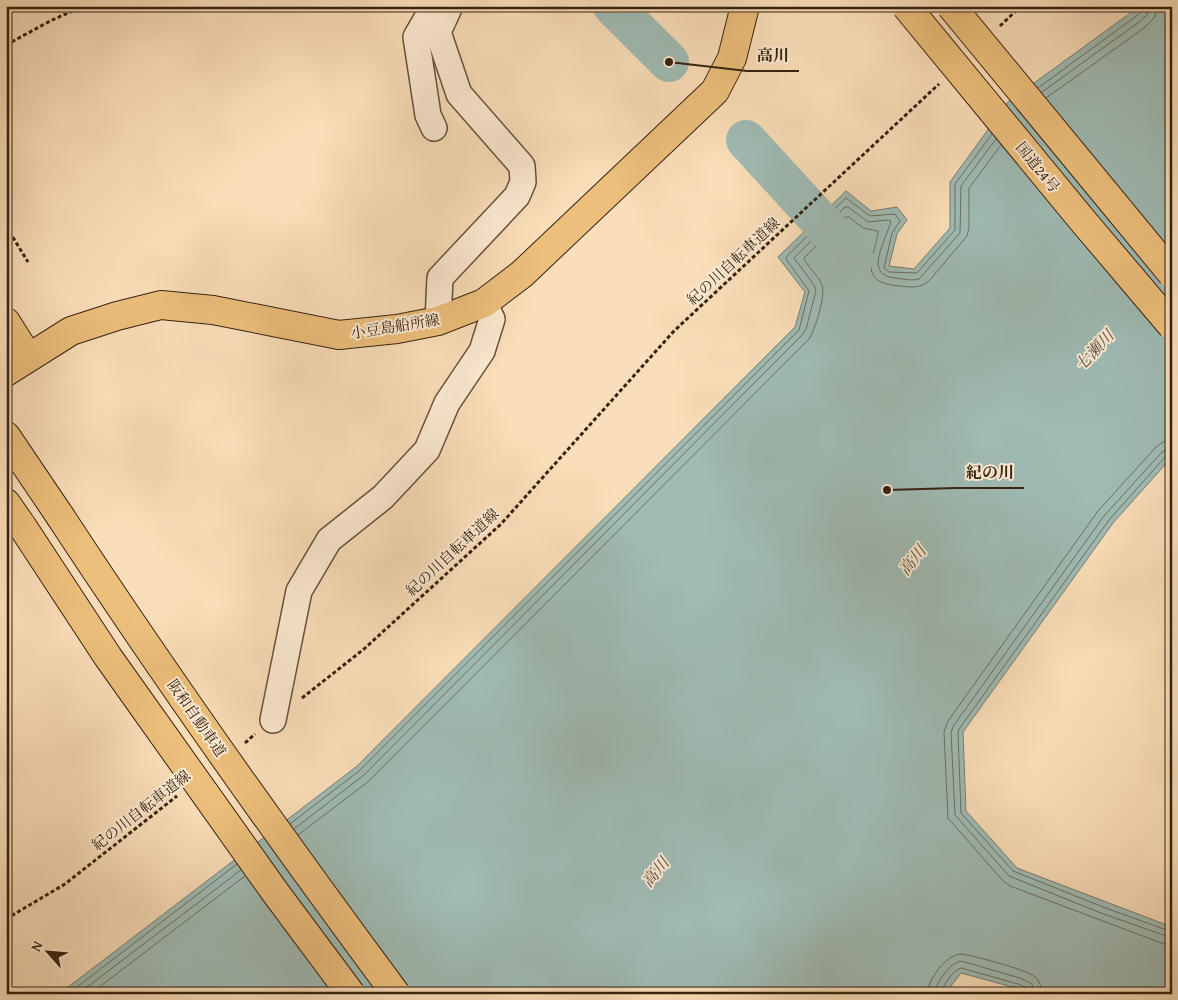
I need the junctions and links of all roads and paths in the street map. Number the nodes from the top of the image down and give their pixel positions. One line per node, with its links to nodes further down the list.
1 (84, 6): 7 (path)
2 (434, 6): 8 (street)
3 (450, 6): 14 (street)
4 (745, 6): 13 (main road, 小豆島船所線)
5 (906, 6): 16 (main road, 国道24号, bridge)
6 (951, 6): 12 (main road, bridge)
7 (6, 45)
8 (434, 128)
9 (867, 150): 20 (path, 紀の川自転車道線)
10 (6, 226): 11 (path)
11 (28, 262)
12 (1172, 274)
13 (484, 304): 14 (main road, 小豆島船所線); 20 (street)
14 (438, 321): 17 (main road, 小豆島船所線)
15 (6, 322): 17 (main road)
16 (1172, 326)
17 (17, 365)
18 (6, 436): 25 (main road, 阪和自動車道, bridge)
19 (6, 503): 24 (main road, bridge)
20 (273, 720): 21 (path, 紀の川自転車道線)
21 (242, 745)
22 (180, 793): 23 (path, 紀の川自転車道線)
23 (6, 919)
24 (351, 994)
25 (396, 994)

